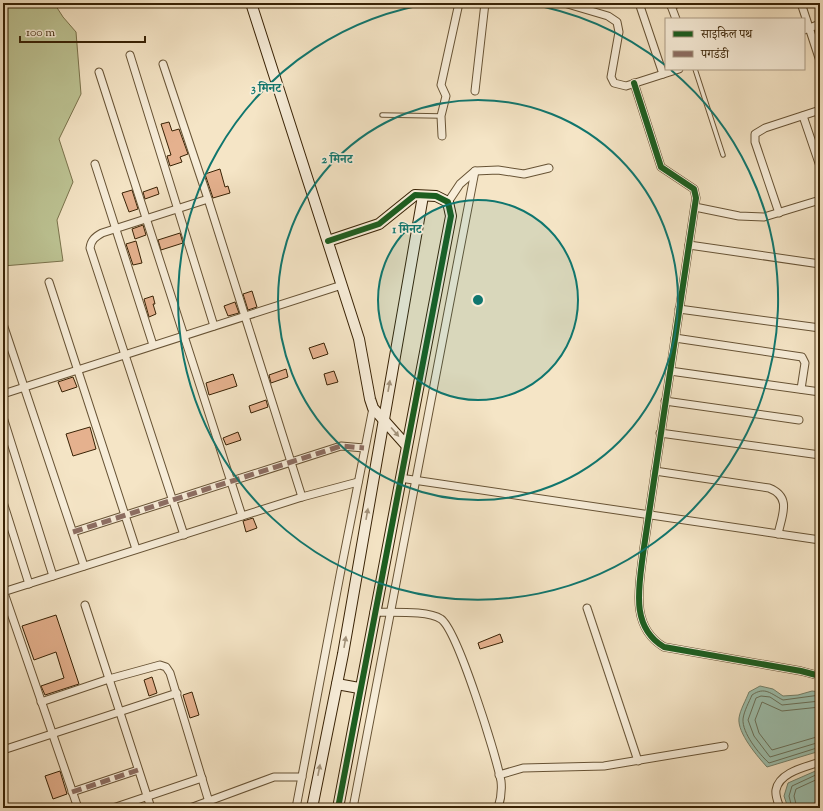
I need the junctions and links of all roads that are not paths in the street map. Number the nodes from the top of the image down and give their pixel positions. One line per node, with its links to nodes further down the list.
1 (251, 3): 41 (street)
2 (459, 3): 24 (street)
3 (485, 3): 21 (street)
4 (564, 3): 20 (street)
5 (679, 3): 7 (street)
6 (801, 3): 10 (street)
7 (671, 4): 9 (street)
8 (640, 6): 19 (street)
9 (676, 18)
10 (804, 18)
11 (820, 24): 12 (street)
12 (807, 29): 14 (street)
13 (130, 55): 37 (street)
14 (820, 61)
15 (163, 64): 33 (street)
16 (676, 70): 19 (street)
17 (695, 70): 27 (lane)
18 (99, 72): 39 (street)
19 (664, 74): 20 (street)
20 (634, 83): 36 (street)
21 (476, 90)
22 (820, 110): 25 (street)
23 (382, 115): 24 (lane)
24 (441, 116): 26 (street)
25 (803, 116): 29 (street); 38 (street)
26 (442, 136)
27 (723, 155)
28 (95, 164): 40 (street)
29 (820, 166)
30 (548, 168): 31 (street)
31 (475, 171): 35 (street); 73 (street)
32 (423, 196): 35 (street); 41 (street); 64 (street, one-way to 32)
33 (208, 199): 37 (street); 47 (street)
34 (820, 200): 38 (street)
35 (448, 202): 67 (street)
36 (695, 207): 38 (street); 42 (street)
37 (177, 209): 39 (street); 49 (street)
38 (779, 213)
39 (147, 218): 40 (street); 51 (street)
40 (116, 228): 53 (street); 54 (street)
41 (328, 241): 45 (street)
42 (689, 245): 43 (street); 46 (street)
43 (820, 264)
44 (49, 282): 55 (street)
45 (342, 284): 47 (street); 62 (street)
46 (679, 309): 50 (street); 52 (street)
47 (245, 316): 49 (street); 70 (street)
48 (3, 324): 57 (street)
49 (214, 326): 51 (street)
50 (820, 328)
51 (184, 336): 53 (street); 74 (street)
52 (675, 338): 56 (street); 58 (street)
53 (153, 345): 54 (street)
54 (125, 354): 55 (street); 77 (street)
55 (76, 370): 57 (street); 80 (street)
56 (670, 371): 58 (street); 61 (street)
57 (25, 387): 60 (street); 82 (street)
58 (801, 389): 59 (street)
59 (820, 392)
60 (3, 394)
61 (665, 401): 65 (street); 66 (street)
62 (373, 408): 64 (street); 68 (street)
63 (3, 417): 88 (street)
64 (383, 419): 67 (street, one-way to 67); 97 (street, one-way to 64)
65 (799, 420)
66 (660, 433): 69 (street); 71 (street)
67 (406, 445): 72 (street)
68 (364, 448): 70 (street); 75 (street)
69 (820, 455)
70 (291, 462): 74 (street); 76 (street)
71 (655, 470): 79 (street); 83 (street)
72 (400, 478): 73 (street); 93 (street)
73 (414, 480): 79 (street); 94 (street)
74 (231, 481): 77 (street); 81 (street)
75 (358, 482): 76 (street); 109 (street)
76 (302, 497): 81 (street)
77 (173, 500): 80 (street); 84 (street)
78 (3, 502): 89 (street)
79 (650, 514): 83 (street); 95 (street)
80 (125, 516): 82 (street); 86 (street)
81 (242, 516): 84 (street)
82 (73, 532): 87 (street)
83 (778, 534): 85 (street)
84 (184, 535): 86 (street)
85 (820, 540)
86 (136, 549): 87 (street)
87 (84, 566): 88 (street)
88 (53, 576): 89 (street)
89 (29, 584): 90 (street)
90 (3, 591): 100 (street)
91 (85, 605): 96 (street)
92 (587, 608): 105 (street)
93 (374, 612): 94 (street); 98 (street)
94 (389, 613): 108 (street); 121 (street)
95 (820, 676)
96 (109, 679): 99 (street); 100 (street); 101 (street)
97 (337, 684): 98 (street); 119 (street, one-way to 97)
98 (359, 688): 120 (street)
99 (177, 693): 101 (street); 110 (street)
100 (42, 702): 102 (street)
101 (119, 713): 102 (street); 107 (street)
102 (52, 734): 104 (street); 111 (street)
103 (724, 746): 105 (street)
104 (3, 750)
105 (638, 761): 108 (street)
106 (820, 762): 123 (street)
107 (138, 770): 111 (street); 112 (street)
108 (499, 775): 122 (street)
109 (302, 777): 113 (street); 118 (street)
110 (202, 778): 112 (street); 113 (street)
111 (72, 792): 114 (street)
112 (147, 796): 115 (street); 116 (street)
113 (209, 802): 117 (street)
114 (78, 808)
115 (113, 808)
116 (151, 808)
117 (190, 808)
118 (296, 808)
119 (312, 808)
120 (338, 808)
121 (353, 808)
122 (498, 808)
123 (780, 808)

